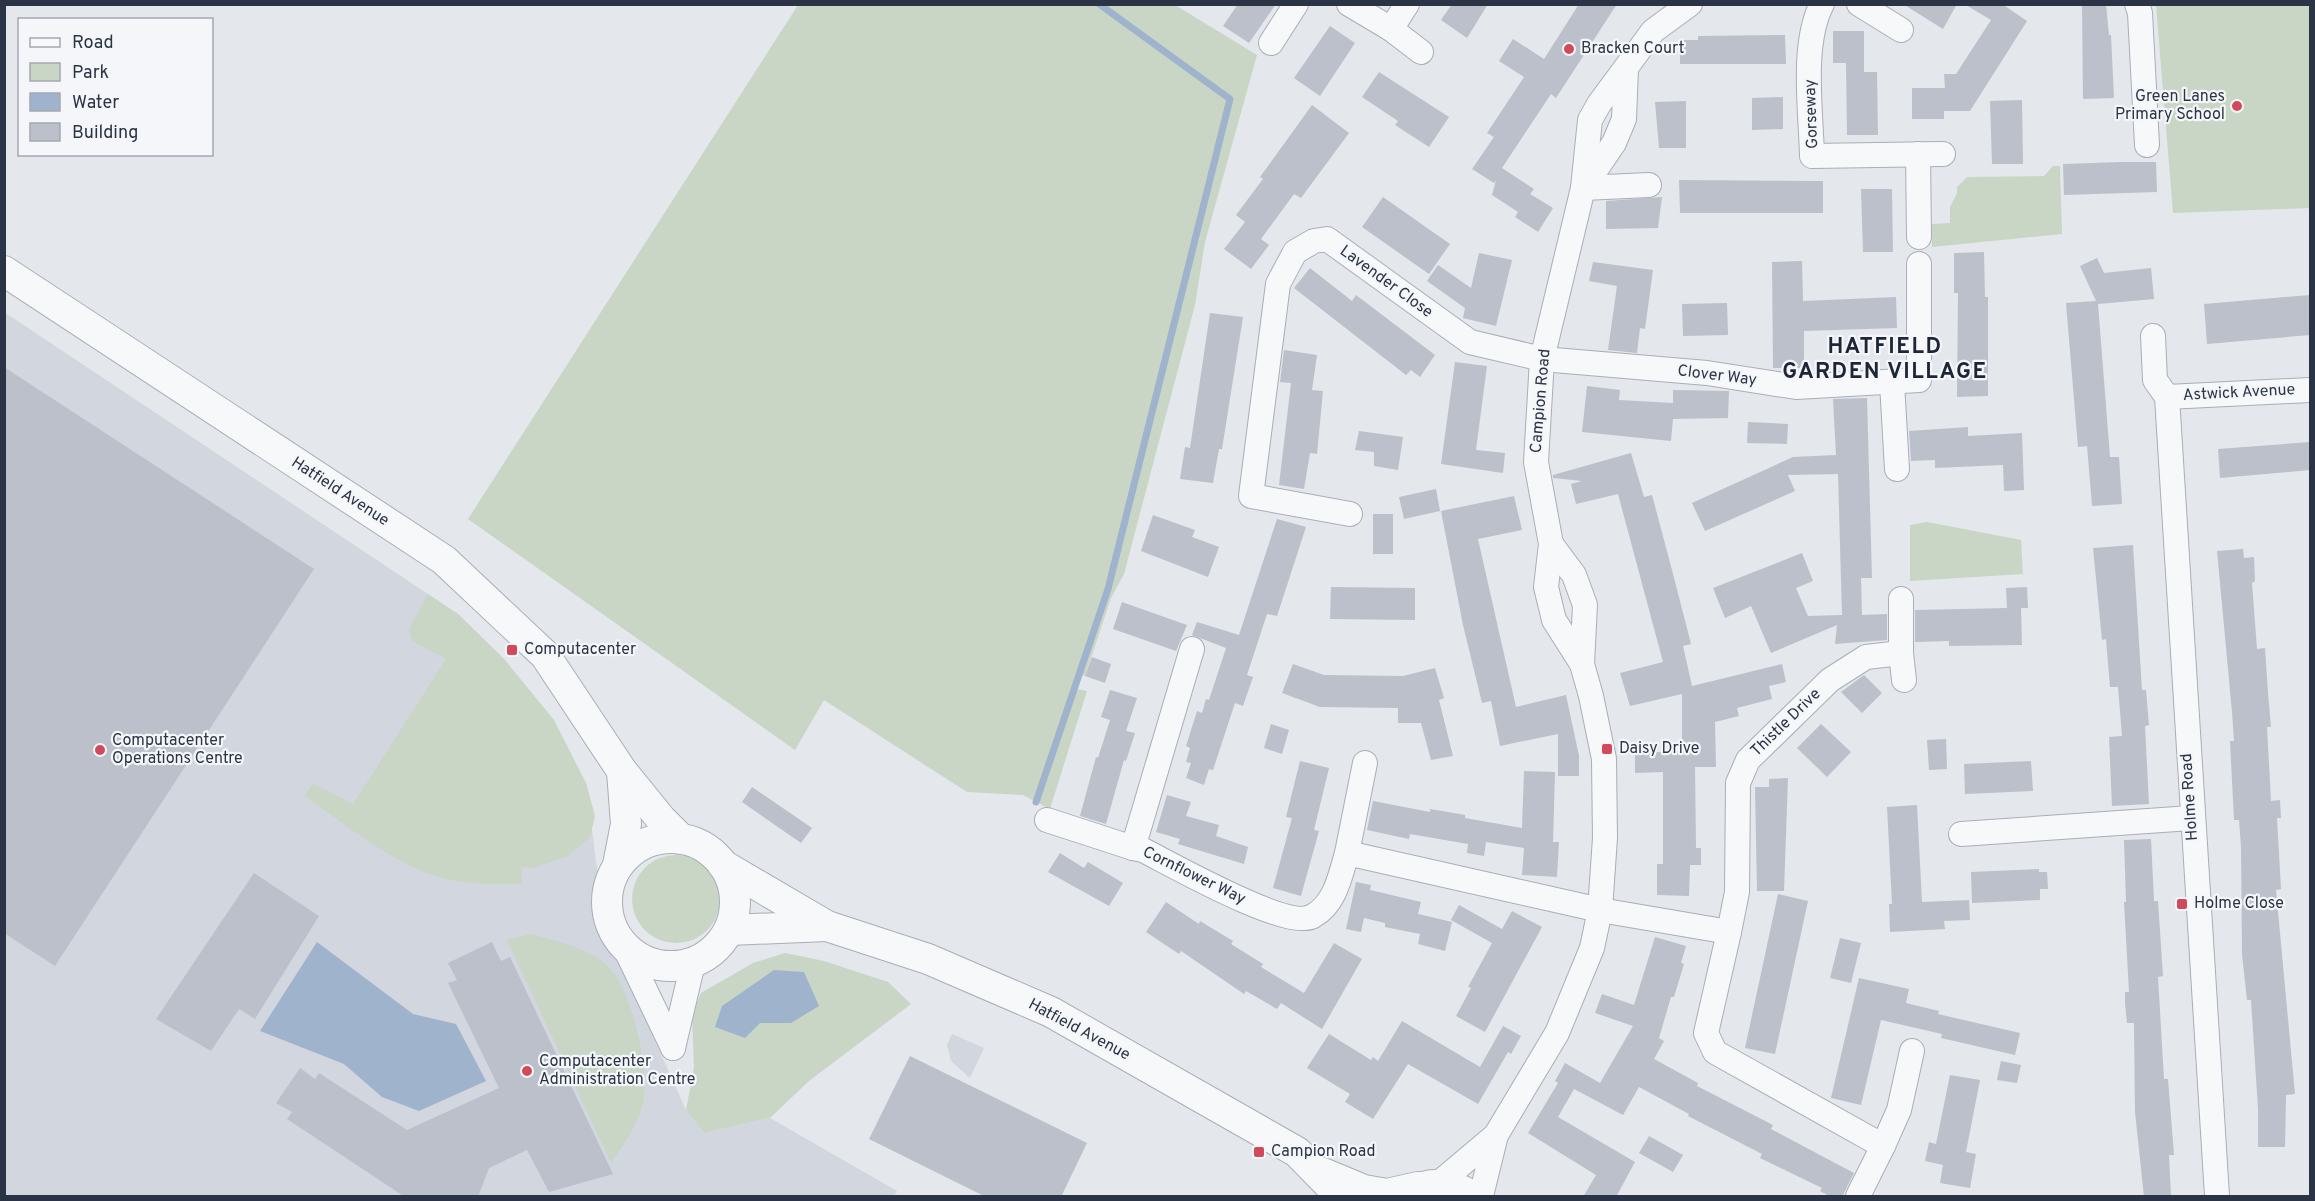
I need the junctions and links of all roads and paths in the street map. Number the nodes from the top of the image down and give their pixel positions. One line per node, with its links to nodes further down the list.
1 (1296, 4): 10 (street)
2 (1349, 4): 8 (street)
3 (1407, 4): 8 (street)
4 (1690, 4): 16 (street, Campion Road)
5 (1822, 4): 13 (street, Gorseway)
6 (1858, 4): 9 (street)
7 (2137, 4): 12 (street)
8 (1391, 29): 11 (street)
9 (1901, 30)
10 (1271, 43)
11 (1421, 52)
12 (2147, 146)
13 (1918, 154): 14 (street, Gorseway); 17 (street)
14 (1943, 154)
15 (1649, 185): 16 (street)
16 (1583, 188): 21 (street, Campion Road)
17 (1919, 237)
18 (1919, 264): 22 (street, Clover Way)
19 (4, 271): 34 (street, Hatfield Avenue)
20 (2153, 336): 24 (street)
21 (1542, 359): 22 (street, Clover Way); 26 (street, Lavender Close); 27 (street, Campion Road)
22 (1892, 383): 25 (street)
23 (2310, 390): 24 (street, Astwick Avenue)
24 (2167, 397): 35 (street, Holme Road)
25 (1897, 468)
26 (1350, 514)
27 (1551, 544): 31 (street, Campion Road); 31 (street, Campion Road)
28 (1901, 599): 30 (street)
29 (1192, 649): 39 (street, Cornflower Way)
30 (1901, 652): 32 (street); 46 (street, Thistle Drive)
31 (1582, 664): 43 (street, Campion Road)
32 (1904, 680)
33 (1365, 763): 40 (street, Cornflower Way)
34 (622, 771): 38 (street, Hatfield Avenue); 41 (street, Hatfield Avenue)
35 (2192, 818): 37 (street); 58 (street, Holme Road)
36 (1047, 820): 39 (street)
37 (1961, 834)
38 (681, 839): 41 (street); 42 (street)
39 (1133, 848): 40 (street, Cornflower Way)
40 (1347, 853): 43 (street)
41 (618, 865): 47 (street)
42 (723, 866): 44 (street, Hatfield Avenue); 45 (street)
43 (1600, 910): 46 (street); 50 (street, Campion Road)
44 (827, 926): 45 (street, Hatfield Avenue); 52 (street, Hatfield Avenue)
45 (729, 930): 48 (street)
46 (1729, 932): 51 (street)
47 (625, 948): 48 (street); 48 (street)
48 (693, 963)
49 (1912, 1051): 51 (street)
50 (1496, 1135): 53 (street); 56 (street)
51 (1883, 1146): 57 (street)
52 (1315, 1169): 53 (street, Hatfield Avenue); 54 (street, Hatfield Avenue)
53 (1419, 1189): 55 (street)
54 (1340, 1197)
55 (1471, 1197)
56 (1481, 1197)
57 (1858, 1197)
58 (2217, 1197)

